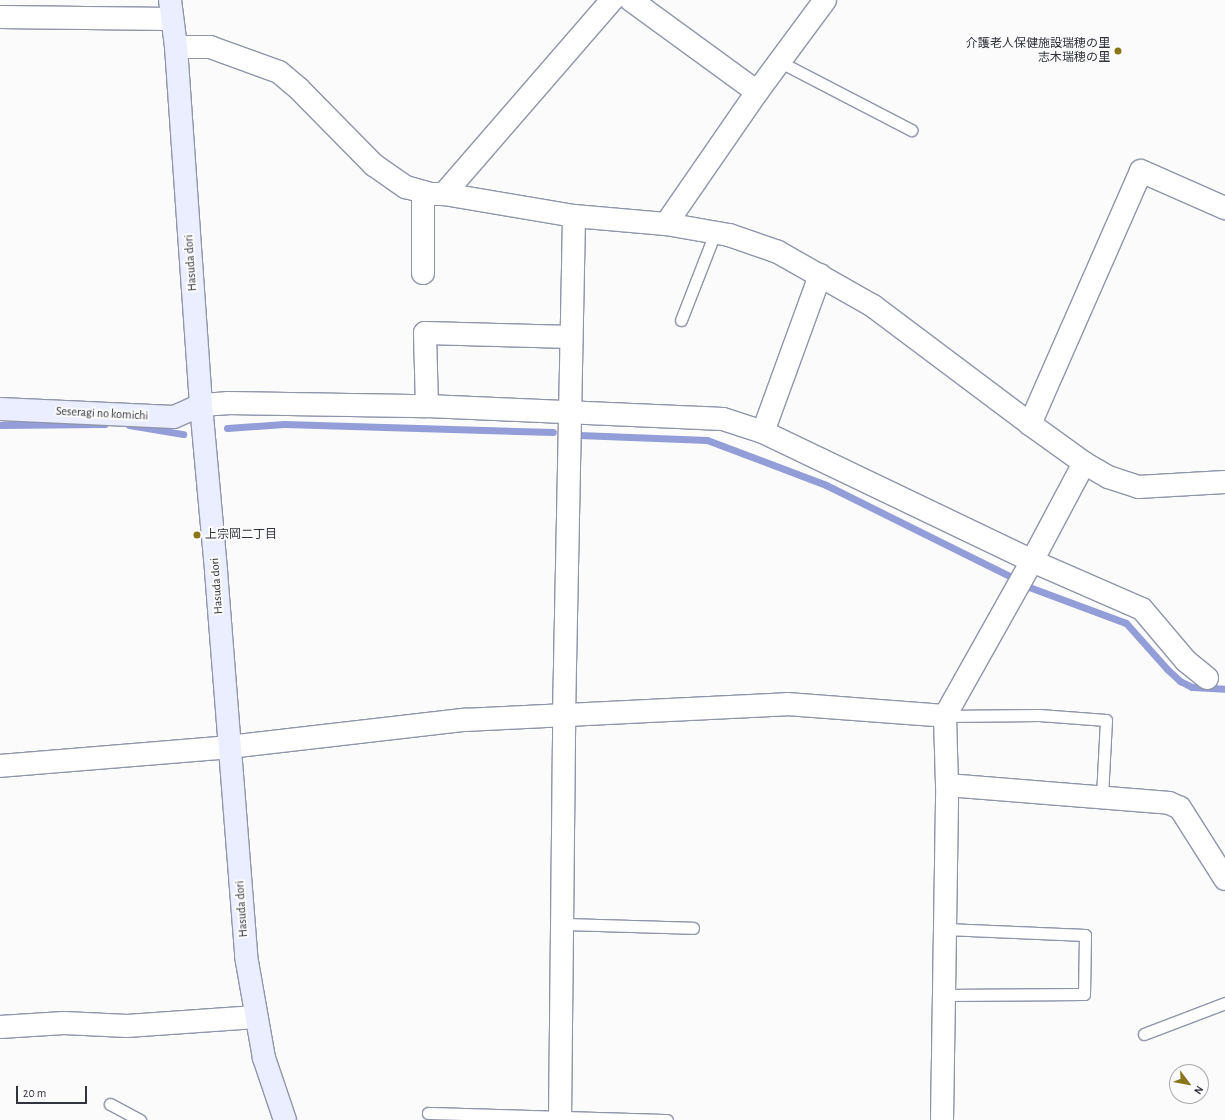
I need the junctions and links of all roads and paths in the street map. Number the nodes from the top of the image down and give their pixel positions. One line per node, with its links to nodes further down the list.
1 (612, 0): 11 (street)
2 (631, 0): 9 (street)
3 (824, 0): 8 (street)
4 (29, 9): 5 (street); 6 (street)
5 (172, 9): 7 (main road, Hasuda dori)
6 (0, 16)
7 (176, 46): 11 (street); 20 (main road, Hasuda dori)
8 (780, 62): 9 (street); 10 (lane)
9 (757, 92): 14 (street)
10 (911, 130)
11 (434, 193): 13 (street); 16 (street)
12 (1225, 208): 24 (street)
13 (574, 216): 14 (street); 19 (street)
14 (666, 224): 15 (street)
15 (715, 233): 17 (street); 18 (lane)
16 (423, 273)
17 (820, 275): 24 (street); 25 (street)
18 (681, 320)
19 (571, 337): 21 (street); 23 (street)
20 (201, 405): 21 (street); 22 (main road, Seseragi no komichi); 32 (main road, Hasuda dori)
21 (427, 406): 23 (street)
22 (0, 409)
23 (570, 411): 25 (street); 30 (street)
24 (1030, 424): 26 (street)
25 (763, 432): 28 (street)
26 (1084, 463): 27 (street); 28 (street)
27 (1225, 482)
28 (1032, 561): 29 (street); 31 (street)
29 (1207, 678)
30 (564, 716): 31 (street); 32 (street); 37 (street)
31 (946, 716): 34 (street); 35 (lane)
32 (229, 747): 33 (street); 42 (main road, Hasuda dori)
33 (0, 766)
34 (947, 785): 35 (street); 39 (street)
35 (1102, 796): 36 (street)
36 (1225, 879)
37 (562, 924): 38 (lane); 47 (street)
38 (693, 928)
39 (945, 929): 40 (street); 40 (lane)
40 (944, 996): 51 (street)
41 (1225, 1004): 44 (lane)
42 (256, 1018): 43 (street); 49 (main road, Hasuda dori)
43 (0, 1027)
44 (1144, 1034)
45 (110, 1104): 48 (lane)
46 (428, 1113): 47 (lane)
47 (560, 1118): 50 (lane)
48 (140, 1120)
49 (285, 1120)
50 (666, 1120)
51 (942, 1120)

